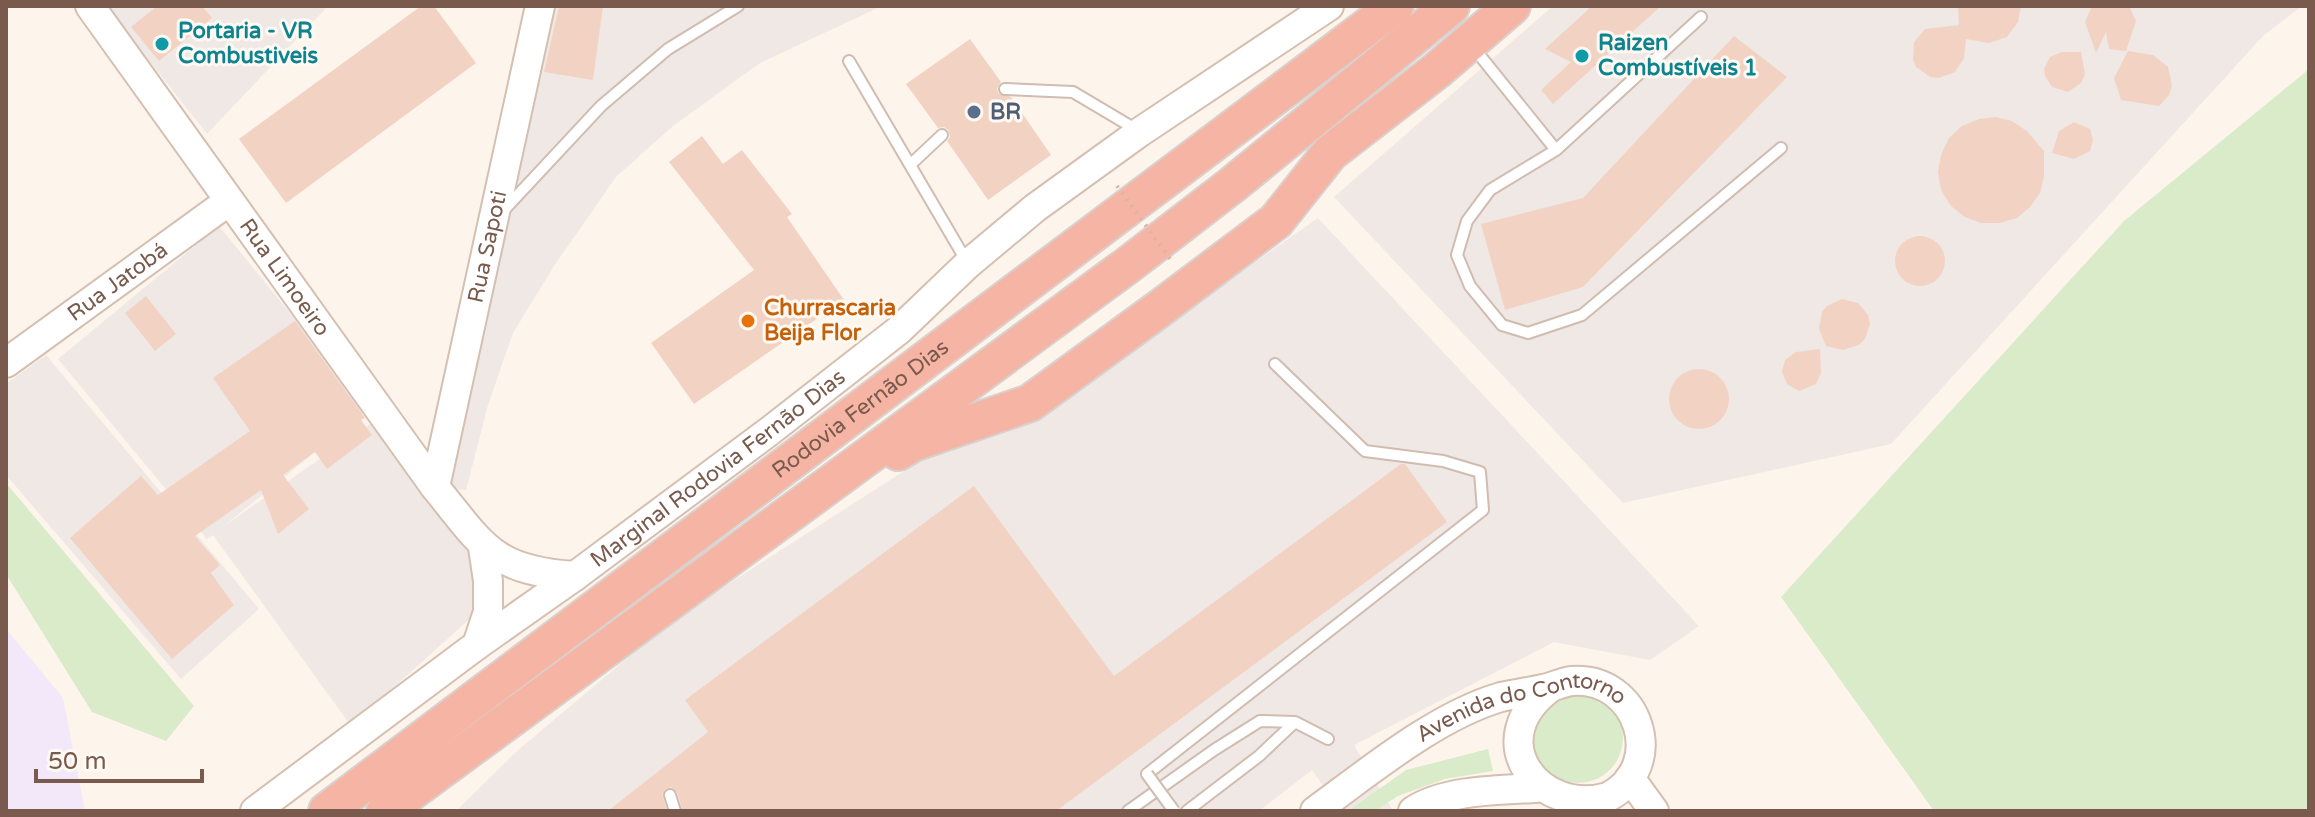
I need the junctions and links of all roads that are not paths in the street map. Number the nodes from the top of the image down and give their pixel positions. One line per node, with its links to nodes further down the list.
1 (90, 6): 17 (street, Rua Limoeiro)
2 (540, 6): 18 (street, Rua Sapoti)
3 (738, 6): 18 (lane)
4 (1329, 6): 12 (street, Marginal Rodovia Fernão Dias)
5 (1395, 6): 36 (highway, Rodovia Fernão Dias)
6 (1451, 6): 23 (highway, Rodovia Fernão Dias)
7 (1512, 6): 9 (highway)
8 (1701, 17): 15 (lane)
9 (1469, 42): 15 (lane); 23 (highway)
10 (849, 61): 16 (lane)
11 (1005, 89): 12 (lane)
12 (1140, 132): 19 (street, Marginal Rodovia Fernão Dias)
13 (942, 135): 16 (lane)
14 (1781, 148): 15 (lane)
15 (1556, 150)
16 (910, 165): 19 (lane)
17 (229, 201): 20 (street, Rua Jatobá); 22 (street, Rua Limoeiro)
18 (493, 221): 22 (street, Rua Sapoti)
19 (968, 264): 25 (street, Marginal Rodovia Fernão Dias)
20 (6, 363)
21 (1275, 364): 41 (lane, bridge)
22 (435, 487): 24 (street, Rua Limoeiro)
23 (777, 525): 27 (highway, Rodovia Fernão Dias)
24 (483, 547): 25 (street, Rua Limoeiro); 26 (street)
25 (575, 576): 26 (street, Marginal Rodovia Fernão Dias)
26 (477, 645): 35 (street, Marginal Rodovia Fernão Dias)
27 (585, 665): 37 (highway, Rodovia Fernão Dias); 38 (highway)
28 (1550, 688): 31 (street, Avenida do Contorno); 32 (street); 43 (street, Avenida do Contorno)
29 (1295, 722): 30 (lane); 40 (lane); 42 (lane)
30 (1328, 739)
31 (1630, 778): 34 (street); 45 (street)
32 (1536, 788): 34 (street); 44 (street)
33 (670, 795): 39 (lane)
34 (1585, 808)
35 (255, 811)
36 (327, 811)
37 (385, 811)
38 (424, 811)
39 (675, 811)
40 (1128, 811)
41 (1174, 811)
42 (1187, 811)
43 (1315, 811)
44 (1413, 811)
45 (1654, 811)

